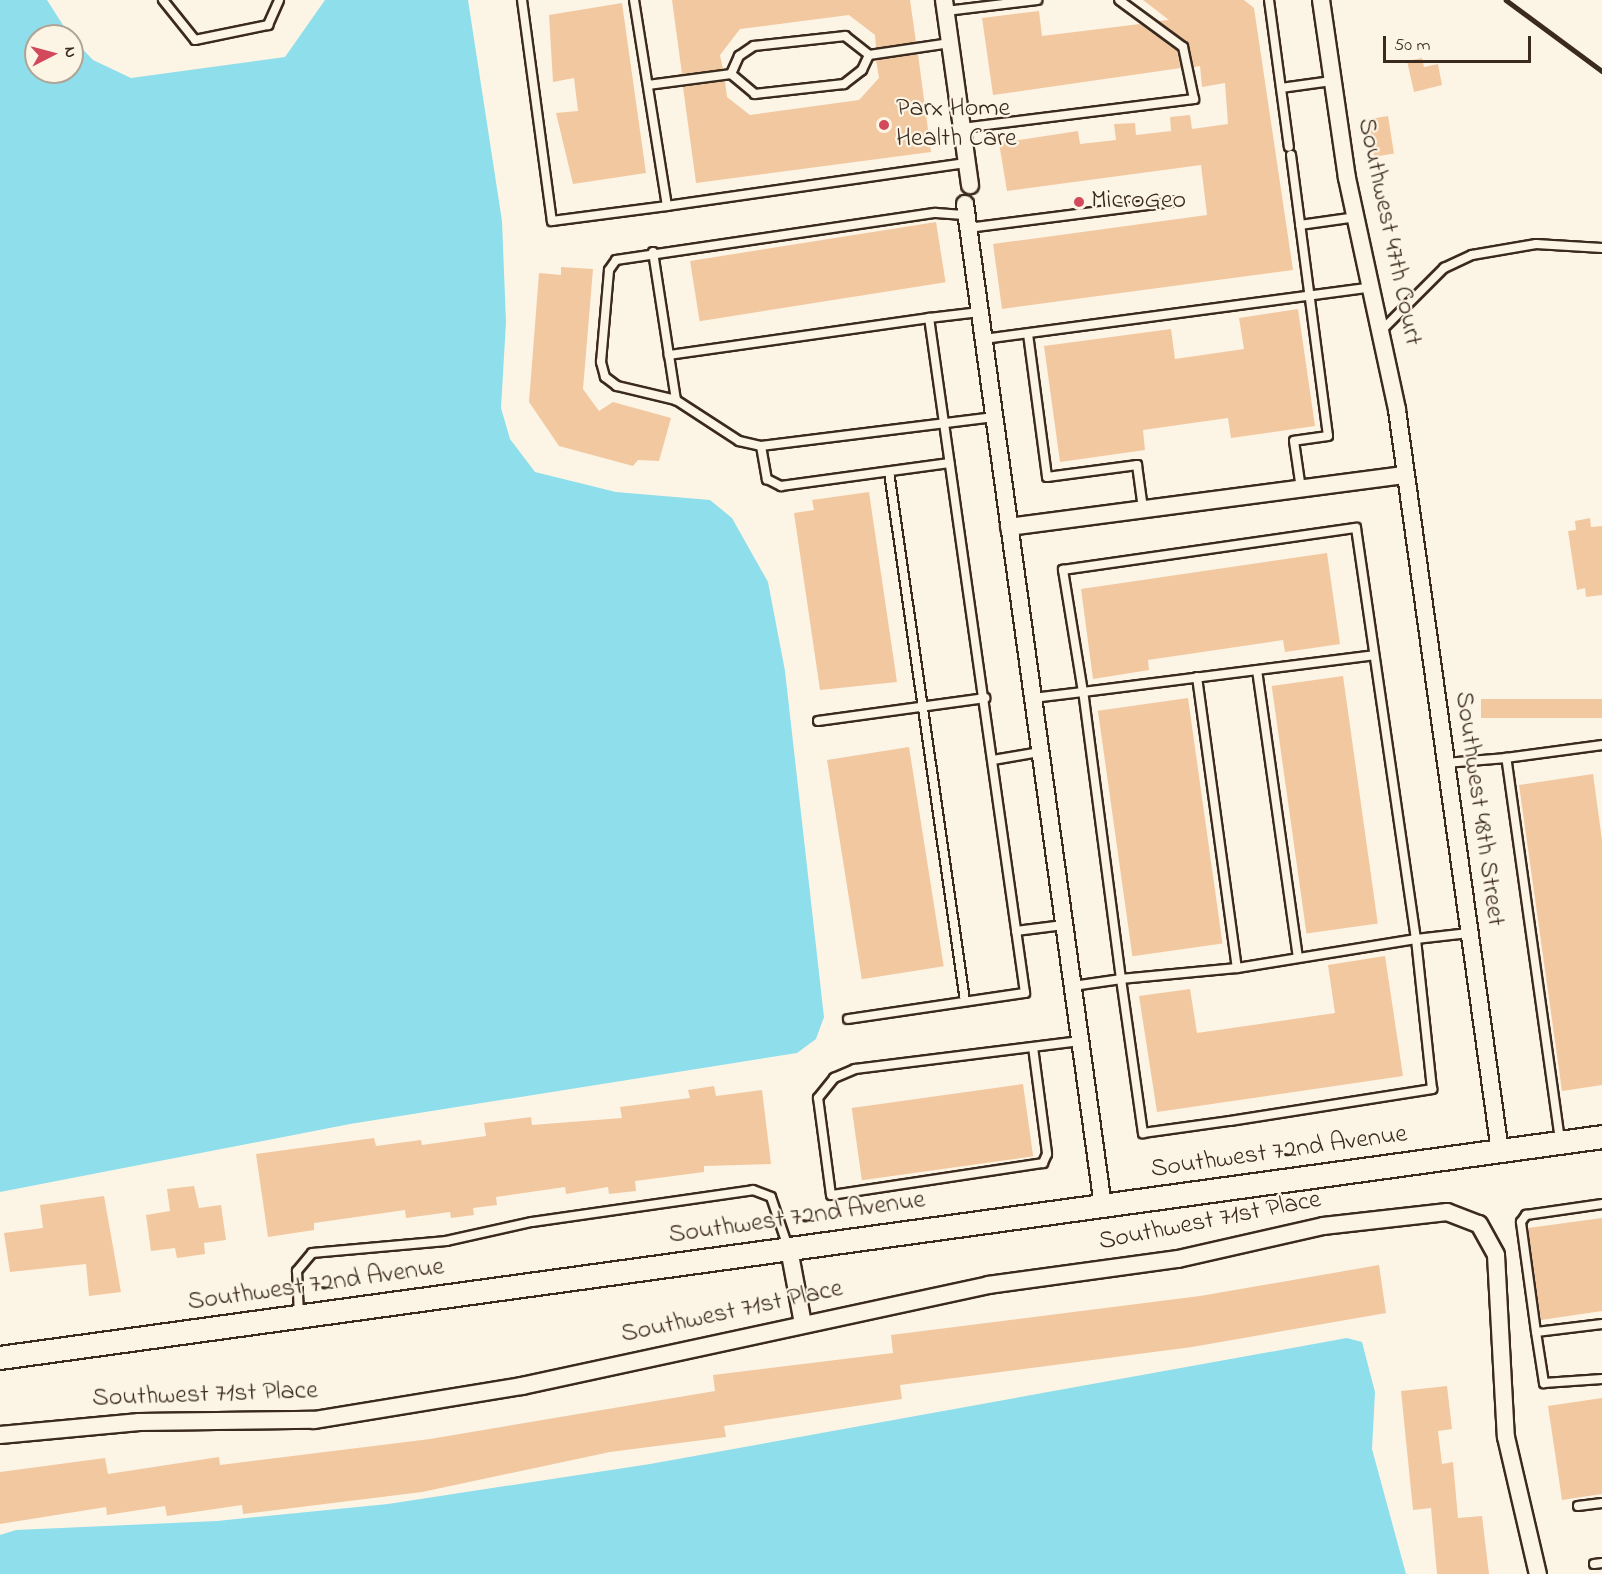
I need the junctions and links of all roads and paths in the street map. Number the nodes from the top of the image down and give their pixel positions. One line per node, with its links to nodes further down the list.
1 (163, 0): 2 (lane)
2 (279, 0)
3 (522, 0): 20 (lane)
4 (634, 0): 14 (lane)
5 (1037, 0): 9 (lane)
6 (1119, 0): 16 (lane)
7 (1269, 0): 15 (lane)
8 (1321, 0): 13 (street, Southwest 47th Court)
9 (945, 6): 10 (street)
10 (950, 43): 11 (lane); 16 (street)
11 (869, 55): 12 (lane); 12 (lane)
12 (731, 74): 14 (lane)
13 (1332, 81): 15 (lane); 22 (street, Southwest 47th Court)
14 (648, 85): 20 (lane)
15 (1281, 88): 23 (lane)
16 (962, 128): 17 (street)
17 (967, 163): 18 (street); 20 (lane)
18 (970, 185)
19 (1179, 201): 21 (lane)
20 (667, 206)
21 (967, 216): 25 (lane); 28 (street)
22 (1356, 217): 23 (lane); 26 (street, Southwest 47th Court)
23 (1300, 225): 27 (lane)
24 (1602, 248): 30 (lane)
25 (653, 252): 33 (lane); 34 (lane)
26 (1372, 287): 27 (lane); 30 (street, Southwest 47th Court)
27 (1310, 295): 31 (lane); 41 (lane)
28 (980, 312): 29 (lane); 32 (street)
29 (929, 318): 33 (lane); 36 (lane)
30 (1382, 330): 40 (street, Southwest 47th Court)
31 (1028, 334): 32 (lane); 42 (lane)
32 (984, 339): 35 (street)
33 (669, 355): 34 (lane)
34 (676, 400): 37 (lane)
35 (994, 417): 36 (lane); 43 (street)
36 (942, 423): 37 (lane); 38 (lane)
37 (761, 446): 39 (lane)
38 (949, 463): 39 (lane); 48 (lane)
39 (889, 471): 50 (lane)
40 (1406, 475): 41 (street); 56 (street, Southwest 48th Street)
41 (1301, 489): 42 (street)
42 (1143, 509): 43 (street)
43 (1010, 527): 49 (street)
44 (1374, 655): 45 (lane); 47 (lane); 60 (lane)
45 (1257, 670): 46 (lane); 61 (lane)
46 (1197, 677): 47 (lane); 62 (lane)
47 (1083, 692): 49 (lane); 63 (lane)
48 (985, 698): 50 (lane); 55 (lane)
49 (1033, 698): 53 (street)
50 (923, 707): 51 (lane); 65 (lane)
51 (818, 721)
52 (1602, 745): 54 (lane)
53 (1040, 752): 55 (lane); 57 (street)
54 (1506, 758): 56 (lane); 70 (lane)
55 (993, 760): 58 (lane)
56 (1446, 763): 59 (street, Southwest 48th Street)
57 (1064, 925): 58 (lane); 64 (street)
58 (1016, 931): 65 (lane)
59 (1469, 933): 60 (lane); 71 (street, Southwest 48th Street)
60 (1416, 939): 61 (lane); 63 (lane)
61 (1298, 957): 62 (lane)
62 (1237, 968): 63 (lane)
63 (1121, 979): 64 (lane)
64 (1073, 986): 67 (street)
65 (965, 1001): 66 (lane)
66 (848, 1019)
67 (1080, 1041): 68 (lane); 73 (street)
68 (1033, 1047): 68 (lane)
69 (1602, 1137): 70 (street, Southwest 72nd Avenue)
70 (1560, 1143): 71 (street, Southwest 72nd Avenue)
71 (1500, 1151): 73 (street, Southwest 72nd Avenue)
72 (1602, 1204): 78 (lane)
73 (1103, 1206): 74 (street, Southwest 72nd Avenue)
74 (789, 1249): 75 (street, Southwest 72nd Avenue); 75 (lane); 76 (street)
75 (299, 1317): 79 (street, Southwest 72nd Avenue)
76 (803, 1324): 81 (street, Southwest 71st Place); 84 (street, Southwest 71st Place)
77 (1602, 1324): 78 (lane)
78 (1536, 1332): 80 (lane)
79 (0, 1358)
80 (1602, 1379)
81 (0, 1435)
82 (1602, 1503): 83 (lane)
83 (1578, 1506)
84 (1538, 1574)

